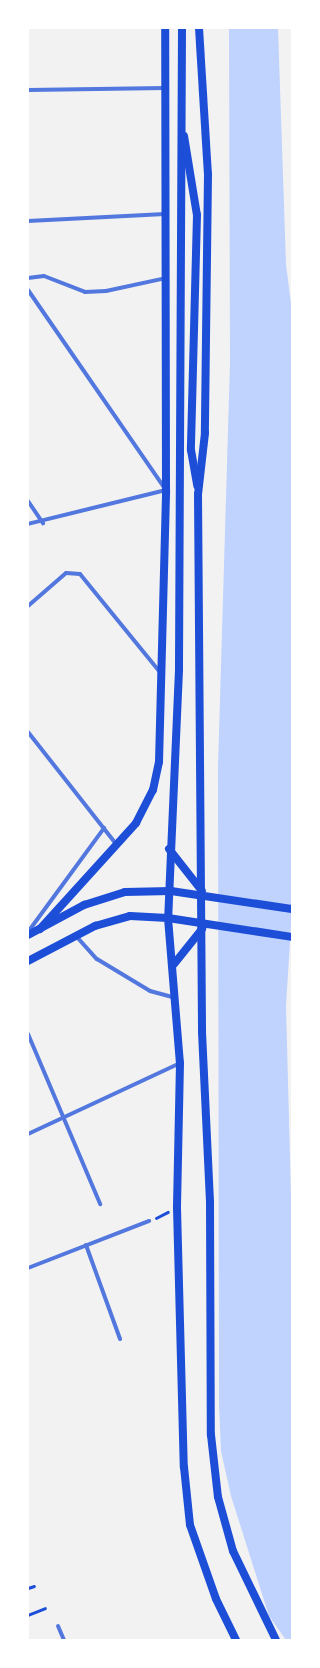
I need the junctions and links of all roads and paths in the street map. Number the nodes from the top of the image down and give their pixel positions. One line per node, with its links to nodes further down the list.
1 (165, 28): 4 (main road)
2 (182, 28): 6 (main road)
3 (199, 28): 13 (main road)
4 (165, 88): 5 (street); 7 (main road)
5 (28, 90)
6 (180, 122): 13 (main road); 22 (main road)
7 (166, 214): 8 (street); 10 (main road)
8 (28, 220)
9 (28, 278): 10 (street)
10 (166, 278): 12 (main road)
11 (28, 290): 12 (street)
12 (166, 490): 15 (street); 18 (main road)
13 (198, 494): 53 (main road)
14 (28, 501): 15 (street)
15 (43, 523): 16 (street)
16 (28, 524)
17 (28, 606): 18 (street)
18 (163, 675): 21 (main road)
19 (28, 732): 20 (street)
20 (104, 828): 21 (street); 29 (street)
21 (117, 846): 28 (main road)
22 (169, 849): 23 (main road); 24 (main road)
23 (171, 891): 24 (main road); 26 (main road); 28 (main road)
24 (207, 898): 25 (main road)
25 (292, 909)
26 (168, 918): 27 (main road); 31 (main road); 34 (main road)
27 (206, 924): 32 (main road); 34 (main road)
28 (40, 929): 30 (main road)
29 (28, 932)
30 (28, 935)
31 (75, 936): 33 (main road); 35 (street)
32 (292, 937)
33 (28, 961)
34 (174, 964): 35 (main road)
35 (173, 997): 37 (main road)
36 (28, 1034): 38 (street)
37 (180, 1063): 38 (street); 41 (main road)
38 (64, 1118): 39 (street); 40 (street)
39 (28, 1134)
40 (100, 1204)
41 (177, 1208): 42 (path); 52 (main road)
42 (149, 1221): 43 (street)
43 (86, 1245): 44 (street); 45 (street)
44 (28, 1268)
45 (120, 1339)
46 (34, 1586): 47 (path)
47 (28, 1588)
48 (45, 1608): 49 (path)
49 (28, 1615)
50 (58, 1626): 51 (street)
51 (64, 1640)
52 (236, 1640)
53 (276, 1640)

